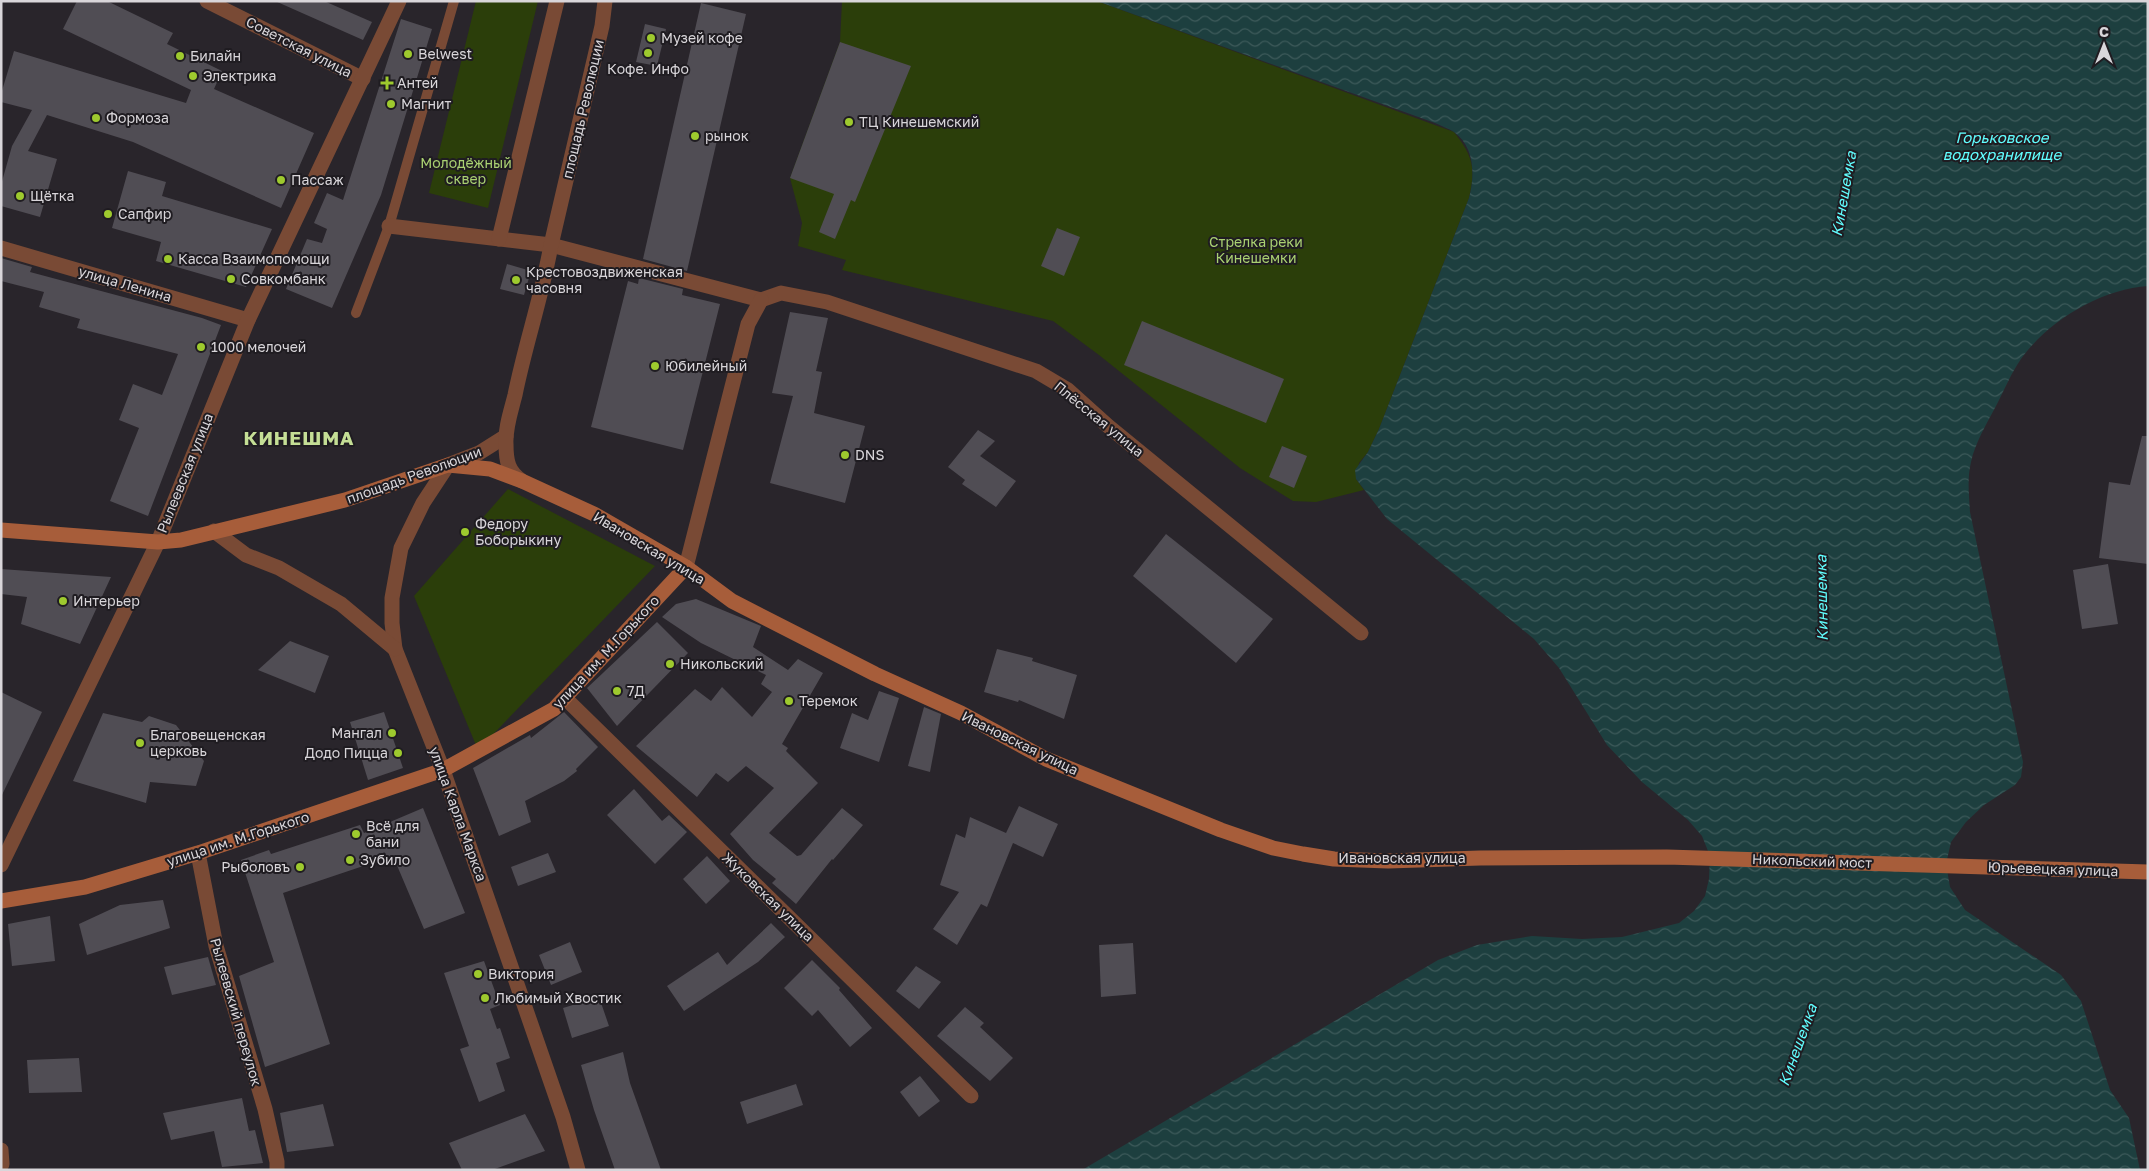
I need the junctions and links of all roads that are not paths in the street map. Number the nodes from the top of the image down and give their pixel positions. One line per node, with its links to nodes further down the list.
1 (207, 1): 6 (street, Советская улица)
2 (399, 1): 6 (street, Рылеевская улица)
3 (454, 1): 7 (lane)
4 (557, 1): 8 (street)
5 (605, 1): 9 (street, площадь Революции)
6 (363, 79): 13 (street, Рылеевская улица)
7 (389, 226): 8 (street); 12 (lane)
8 (499, 239): 9 (street)
9 (551, 245): 11 (street); 14 (street, площадь Революции)
10 (1, 248): 13 (street, улица Ленина)
11 (761, 300): 20 (street, улица им. М.Горького); 21 (street, Плёсская улица)
12 (356, 313)
13 (248, 320): 19 (street, Рылеевская улица)
14 (506, 436): 15 (street, площадь Революции); 16 (street)
15 (448, 464): 16 (main road, Ивановская улица); 18 (main road, площадь Революции); 22 (street, улица Карла Маркса)
16 (522, 481): 20 (main road, Ивановская улица)
17 (1, 530): 19 (main road, площадь Революции)
18 (214, 532): 19 (main road, площадь Революции); 22 (street)
19 (158, 542): 27 (street, Рылеевская улица)
20 (686, 567): 23 (main road, улица им. М.Горького); 26 (main road, Ивановская улица)
21 (1361, 633)
22 (395, 650): 24 (street, улица Карла Маркса)
23 (565, 698): 24 (main road, улица им. М.Горького); 31 (street, Жуковская улица)
24 (443, 770): 25 (main road, улица им. М.Горького); 33 (street, улица Карла Маркса)
25 (198, 853): 30 (main road, улица им. М.Горького); 32 (street, Рылеевский переулок)
26 (1667, 857): 28 (main road, Никольский мост)
27 (1, 864)
28 (1958, 866): 29 (main road, Юрьевецкая улица)
29 (2148, 872)
30 (1, 901)
31 (971, 1096)
32 (277, 1170)
33 (578, 1170)

